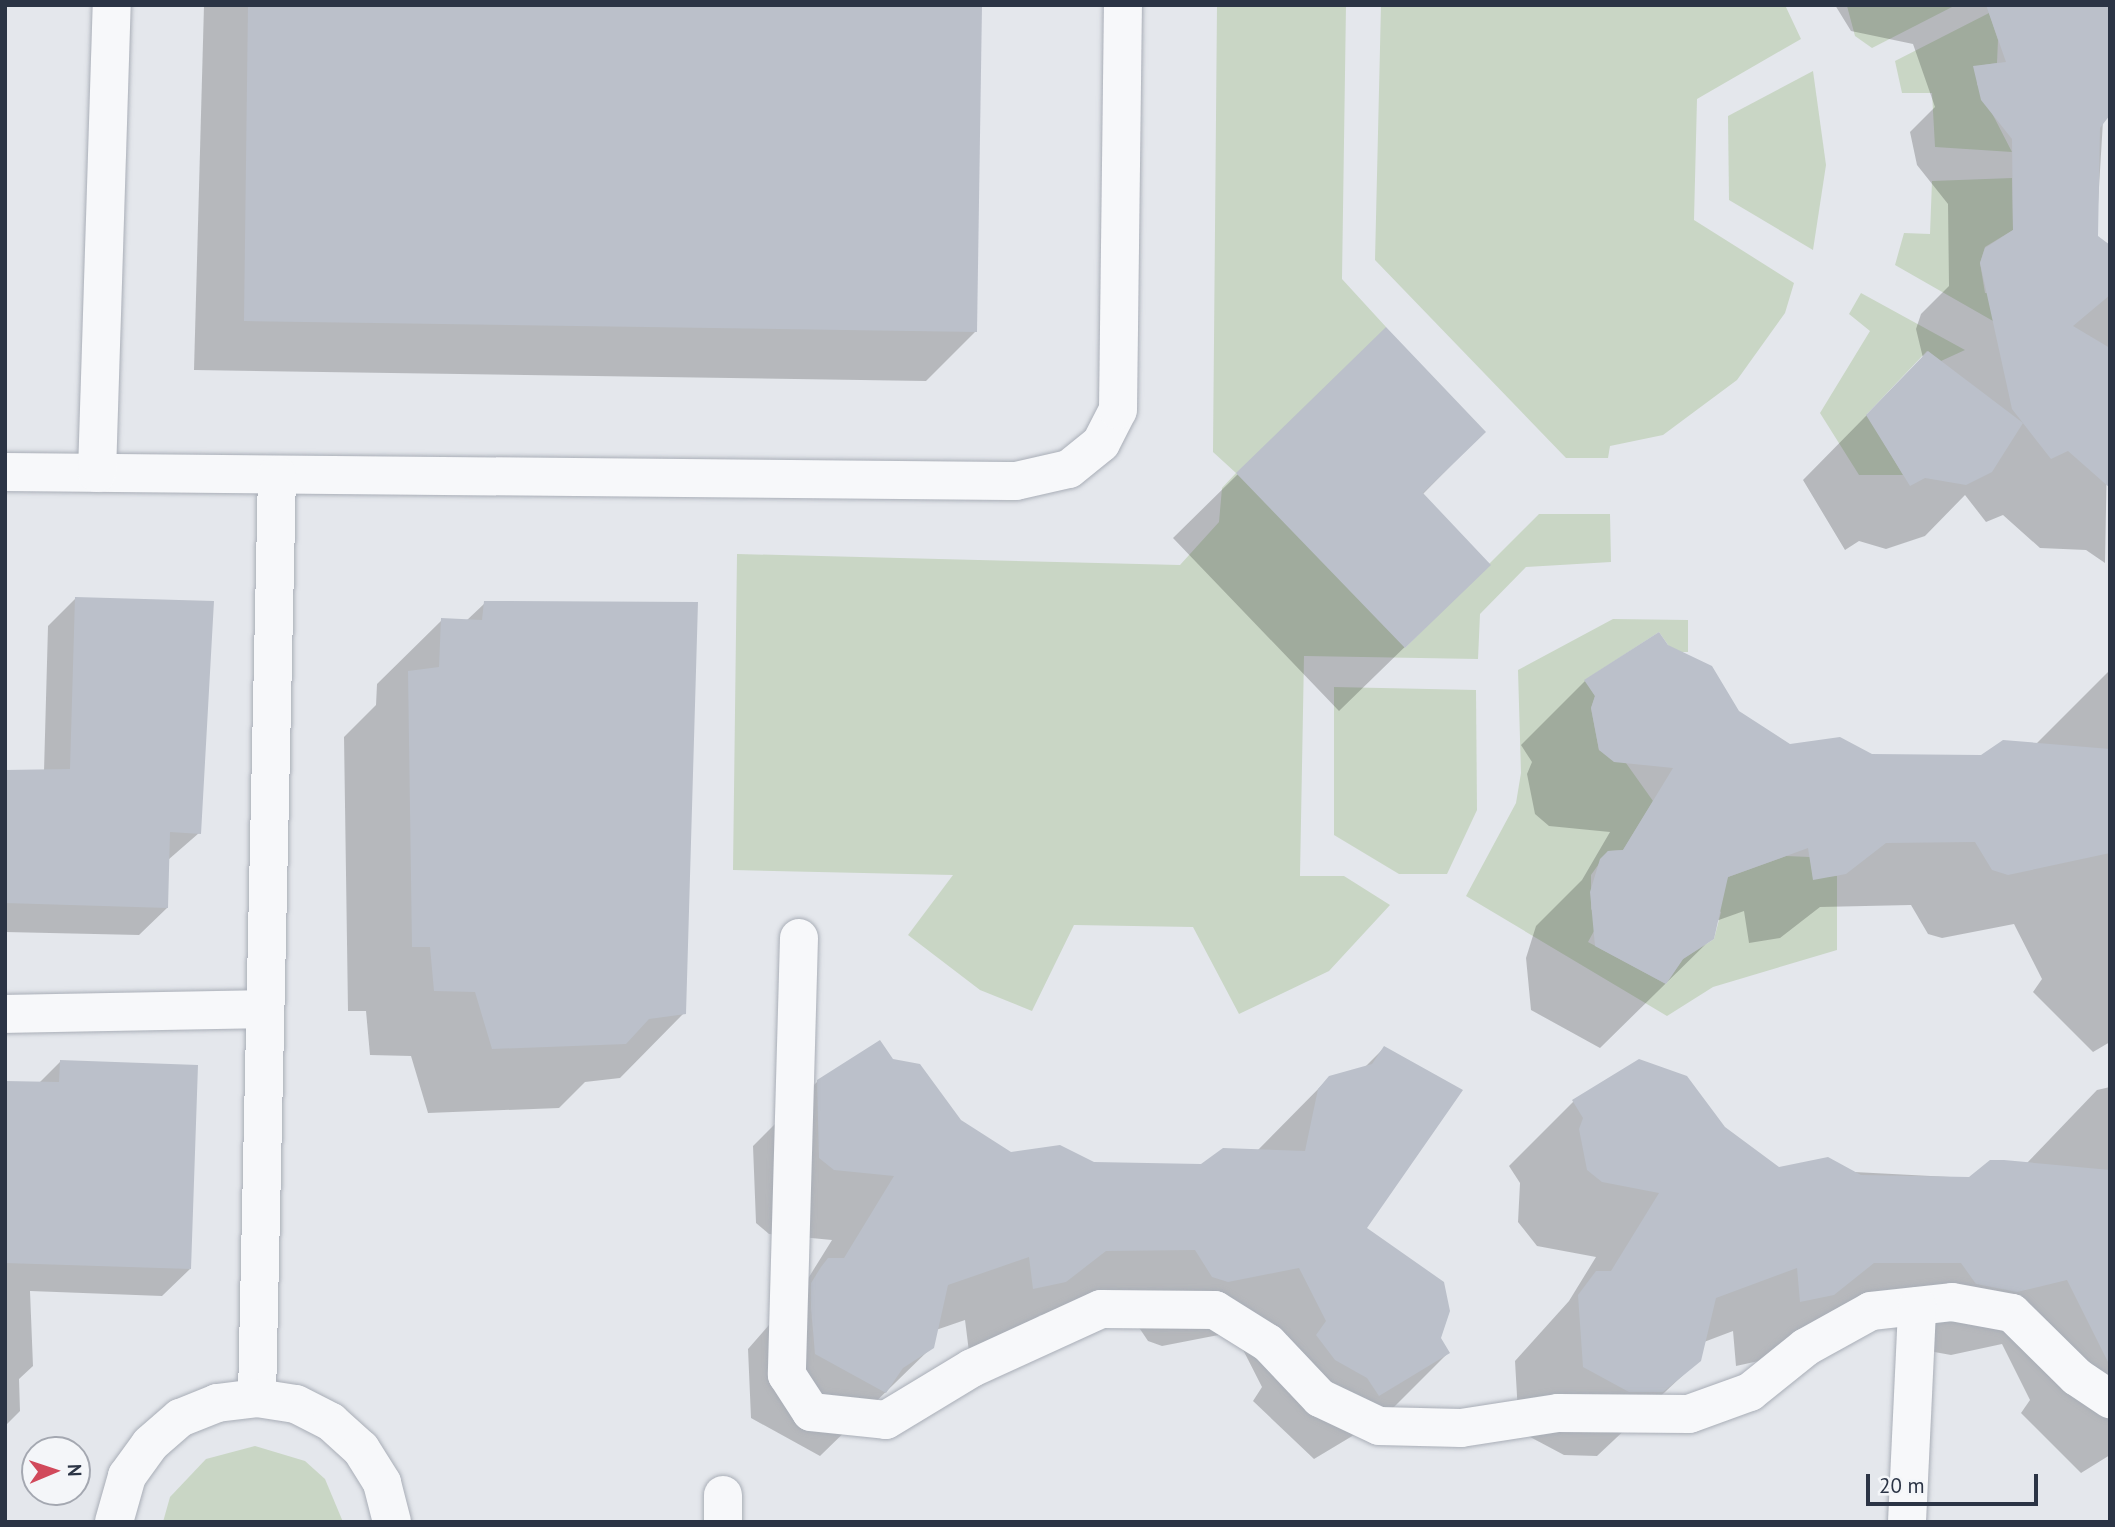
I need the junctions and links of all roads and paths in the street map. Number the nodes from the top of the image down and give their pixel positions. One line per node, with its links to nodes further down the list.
1 (112, 5): 4 (street)
2 (1123, 5): 5 (street)
3 (5, 472): 4 (street)
4 (97, 473): 5 (street)
5 (277, 475): 7 (street)
6 (799, 938): 9 (street)
7 (265, 1009): 8 (street); 10 (street)
8 (5, 1014)
9 (1917, 1306): 11 (street); 14 (street)
10 (257, 1398): 12 (street); 13 (street)
11 (2110, 1399)
12 (114, 1522)
13 (392, 1522)
14 (1907, 1522)

